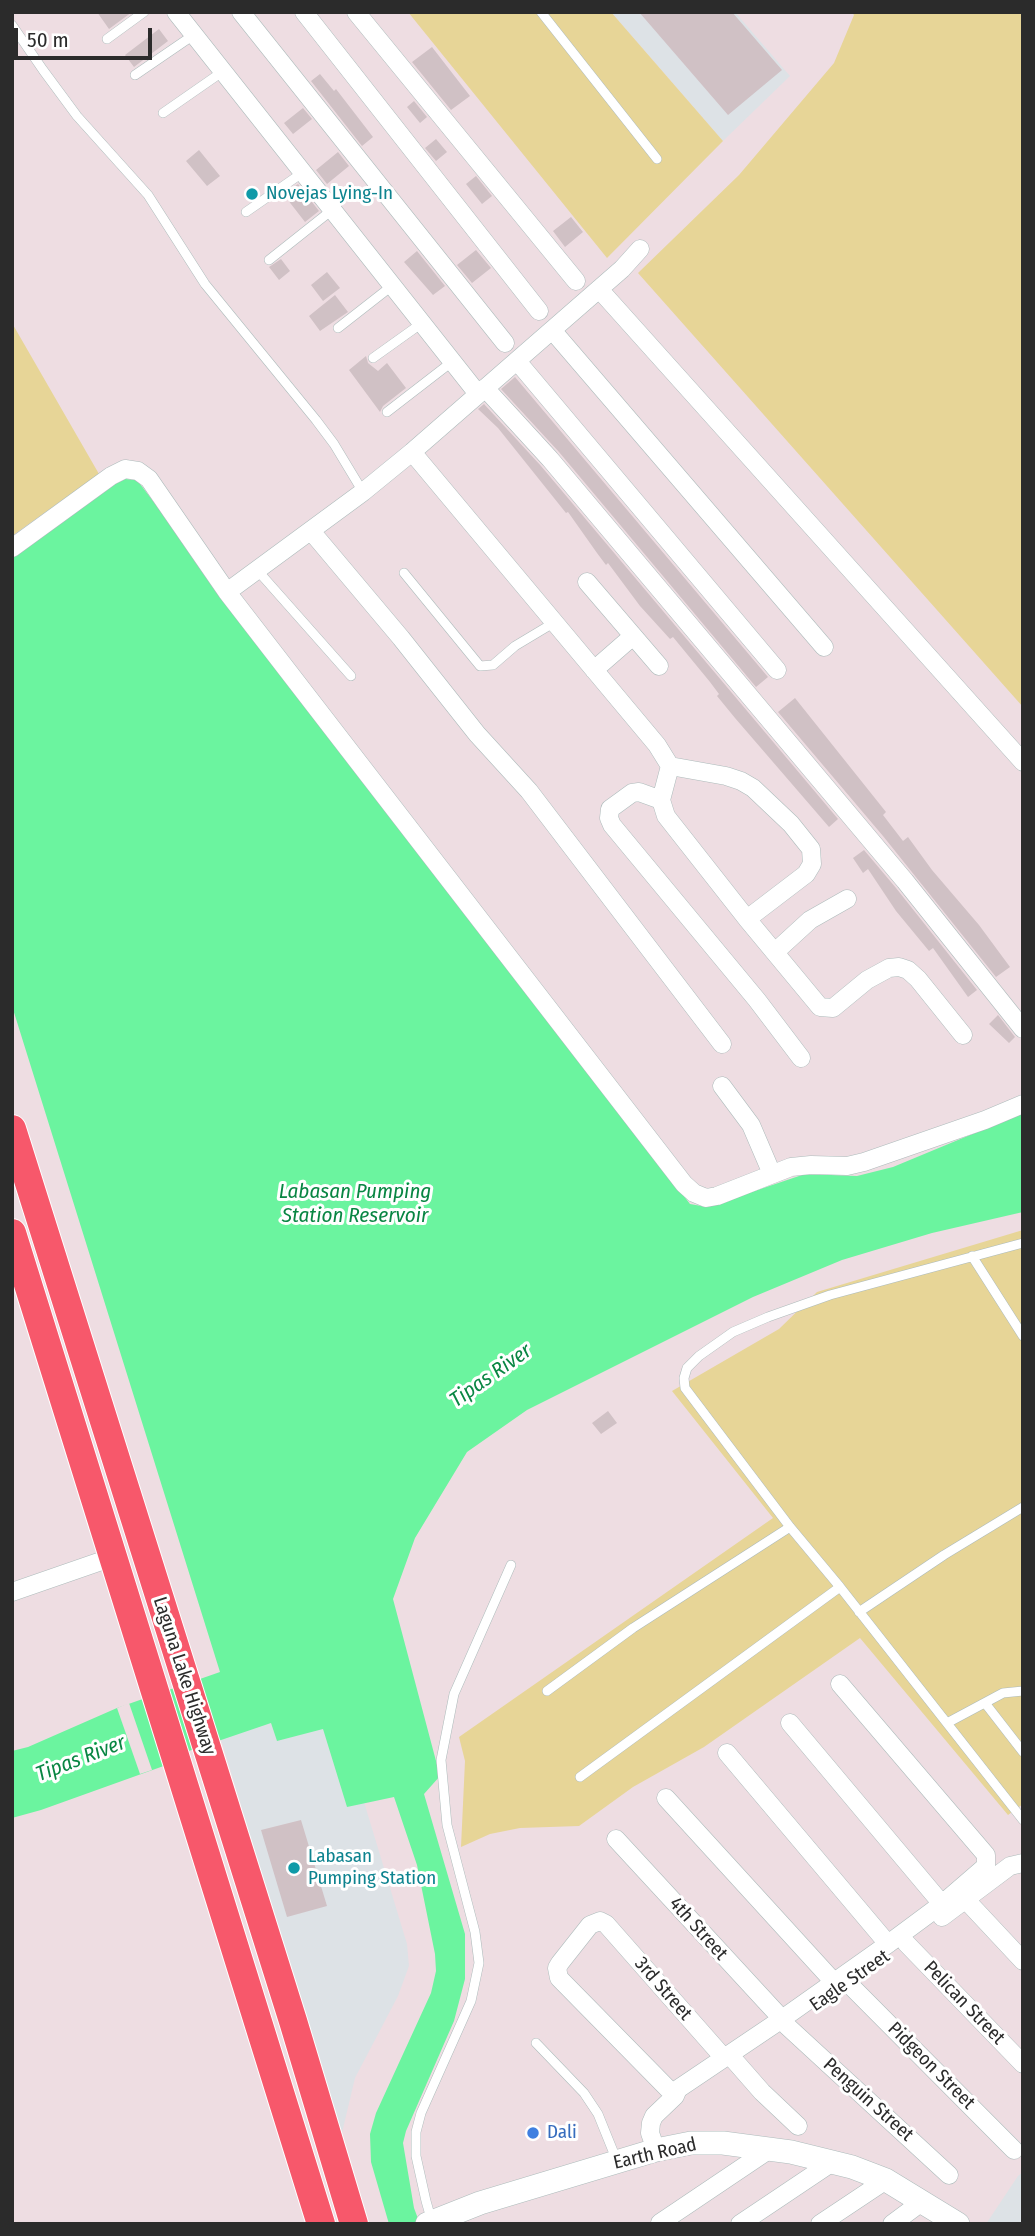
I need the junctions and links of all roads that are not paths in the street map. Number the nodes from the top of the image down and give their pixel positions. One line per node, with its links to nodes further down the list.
1 (144, 12): 9 (lane)
2 (176, 12): 8 (street)
3 (242, 12): 26 (street)
4 (304, 12): 22 (street)
5 (356, 12): 19 (street)
6 (541, 12): 13 (lane)
7 (12, 25): 33 (lane)
8 (195, 34): 10 (street); 11 (lane)
9 (107, 39)
10 (222, 72): 12 (lane); 14 (street)
11 (135, 75)
12 (163, 113)
13 (657, 159)
14 (302, 173): 15 (street); 16 (lane)
15 (332, 210): 18 (lane); 20 (street)
16 (246, 212)
17 (640, 249): 21 (street)
18 (269, 260)
19 (576, 281)
20 (393, 285): 23 (street); 24 (lane)
21 (599, 289): 25 (street); 47 (street)
22 (539, 311)
23 (422, 323): 27 (lane); 28 (street)
24 (338, 328)
25 (552, 330): 29 (street); 42 (street)
26 (505, 343)
27 (373, 358)
28 (453, 360): 30 (street); 31 (lane)
29 (517, 361): 30 (street); 45 (street)
30 (482, 391): 32 (street); 53 (street)
31 (387, 412)
32 (412, 452): 33 (street); 40 (street)
33 (363, 492): 34 (street)
34 (311, 531): 36 (street); 55 (street)
35 (12, 548): 39 (street)
36 (258, 571): 39 (street); 46 (lane)
37 (404, 573): 40 (lane)
38 (587, 582): 41 (street)
39 (227, 592): 60 (street)
40 (555, 622): 44 (street)
41 (633, 636): 43 (street); 44 (street)
42 (824, 647)
43 (659, 666)
44 (594, 670): 48 (street)
45 (777, 670)
46 (351, 676)
47 (1023, 762)
48 (670, 766): 49 (street); 51 (street)
49 (661, 800): 51 (street); 56 (street)
50 (847, 899): 52 (street)
51 (747, 919): 52 (street)
52 (775, 952): 54 (street)
53 (1023, 1028)
54 (963, 1035)
55 (722, 1044)
56 (801, 1058)
57 (722, 1086): 60 (street)
58 (1023, 1104): 60 (street)
59 (12, 1129): 107 (main road, Laguna Lake Highway)
60 (772, 1174)
61 (12, 1233): 67 (main road, Laguna Lake Highway)
62 (1023, 1243): 63 (lane)
63 (972, 1256): 64 (lane); 66 (lane)
64 (1023, 1336)
65 (1023, 1507): 71 (lane)
66 (790, 1527): 69 (lane); 73 (lane)
67 (113, 1557): 70 (street); 106 (main road, Laguna Lake Highway)
68 (511, 1565): 105 (lane)
69 (840, 1587): 71 (lane); 80 (lane)
70 (12, 1592)
71 (859, 1612): 76 (lane)
72 (840, 1684): 86 (street, Eagle Street)
73 (547, 1691)
74 (1023, 1691): 75 (lane)
75 (985, 1703): 76 (lane); 78 (lane)
76 (947, 1723): 82 (lane)
77 (790, 1724): 86 (street)
78 (1023, 1752)
79 (727, 1753): 87 (street, Pelican Street)
80 (580, 1777)
81 (666, 1798): 89 (street, Pidgeon Street)
82 (1023, 1820)
83 (616, 1839): 90 (street, 4th Street)
84 (1023, 1863): 85 (street, Eagle Street)
85 (966, 1900): 87 (street, Eagle Street); 88 (street)
86 (942, 1904): 87 (street, Eagle Street)
87 (897, 1943): 89 (street, Eagle Street); 93 (street, Pelican Street)
88 (1023, 1961)
89 (841, 1982): 90 (street, Eagle Street); 98 (street, Pidgeon Street)
90 (784, 2023): 92 (street, Eagle Street); 101 (street, Penguin Street)
91 (536, 2043): 100 (lane)
92 (729, 2059): 94 (street, Eagle Street); 94 (street, 3rd Street); 95 (street, 3rd Street)
93 (1023, 2064)
94 (675, 2096): 97 (street, Eagle Street)
95 (799, 2126)
96 (770, 2149): 97 (street, Earth Road); 99 (street, Earth Road); 104 (street)
97 (656, 2150): 100 (street, Earth Road)
98 (1014, 2150)
99 (834, 2161): 102 (street, Earth Road); 108 (street)
100 (618, 2162): 105 (street, Earth Road)
101 (949, 2175)
102 (886, 2180): 103 (street, Earth Road); 109 (street)
103 (923, 2201): 110 (street); 111 (street, Earth Road)
104 (660, 2222)
105 (431, 2223)
106 (321, 2224)
107 (354, 2224)
108 (740, 2224)
109 (820, 2224)
110 (891, 2224)
111 (958, 2224)

